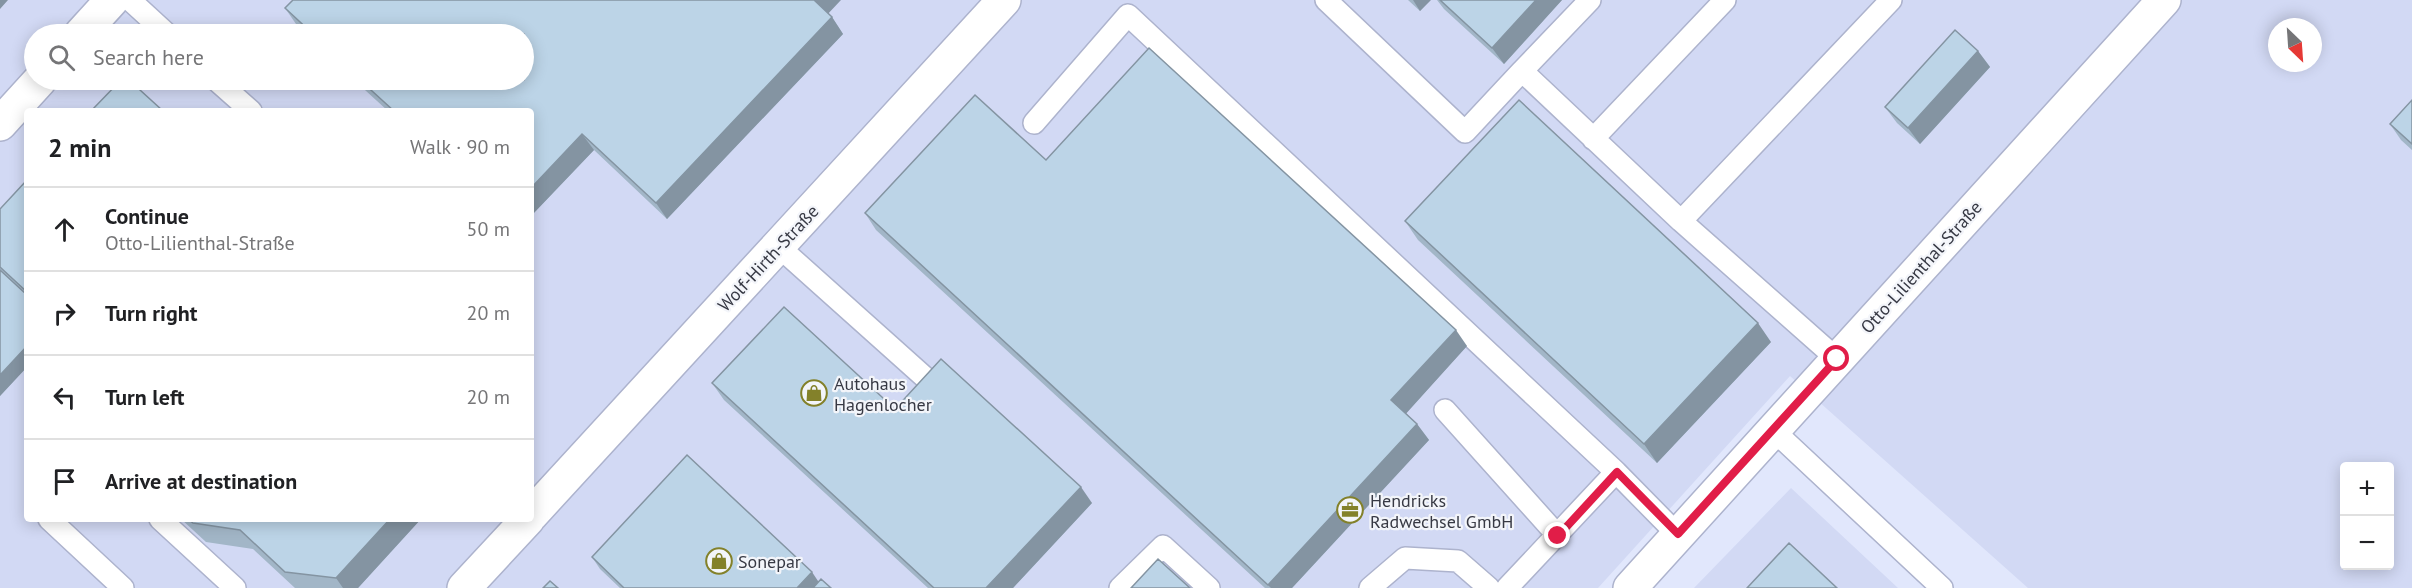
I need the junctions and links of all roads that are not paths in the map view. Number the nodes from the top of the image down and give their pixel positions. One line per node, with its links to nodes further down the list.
1 (112, 0): 9 (street)
2 (130, 0): 10 (lane)
3 (1004, 0): 19 (street, Wolf-Hirth-Straße)
4 (1326, 0): 11 (lane)
5 (1590, 0): 11 (lane)
6 (1725, 0): 17 (lane)
7 (1891, 0): 18 (lane)
8 (2164, 0): 20 (street, Otto-Lilienthal-Straße)
9 (90, 24)
10 (156, 24)
11 (1522, 71): 17 (lane)
12 (31, 90): 16 (street)
13 (227, 90): 14 (lane)
14 (248, 108)
15 (1034, 123): 24 (lane)
16 (0, 124)
17 (1593, 139): 18 (lane)
18 (1681, 221): 20 (lane)
19 (778, 246): 21 (lane); 25 (street, Wolf-Hirth-Straße)
20 (1837, 359): 23 (street, Otto-Lilienthal-Straße)
21 (930, 382)
22 (1445, 410): 30 (lane)
23 (1773, 430): 29 (street, Otto-Lilienthal-Straße); 40 (lane)
24 (1617, 472): 29 (lane); 30 (lane)
25 (534, 510)
26 (52, 522): 31 (lane)
27 (163, 522): 32 (lane)
28 (523, 522): 33 (street, Wolf-Hirth-Straße)
29 (1678, 534): 39 (street, Otto-Lilienthal-Straße)
30 (1558, 536): 38 (lane)
31 (123, 588)
32 (235, 588)
33 (464, 588)
34 (1120, 588): 35 (lane)
35 (1209, 588)
36 (1370, 588): 37 (lane)
37 (1489, 588)
38 (1507, 588)
39 (1630, 588)
40 (1942, 588)

